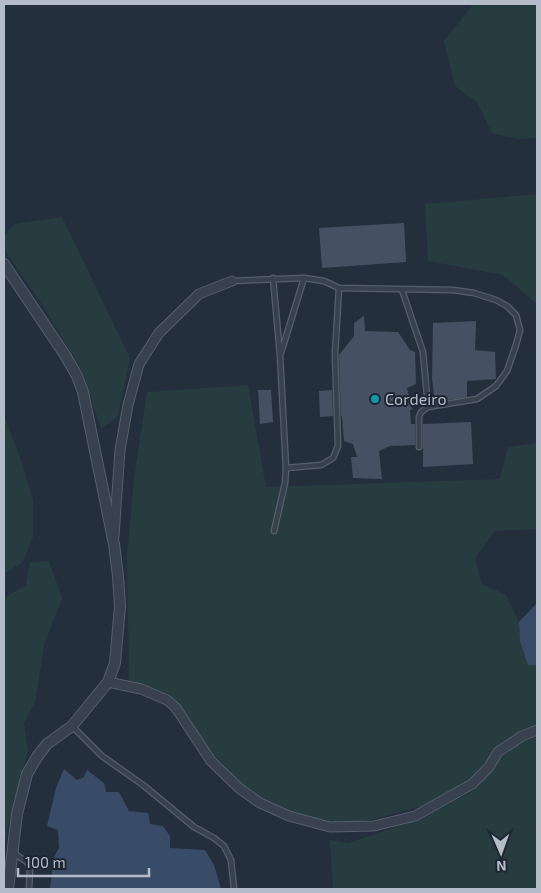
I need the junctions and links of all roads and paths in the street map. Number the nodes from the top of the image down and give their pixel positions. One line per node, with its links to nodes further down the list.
1 (4, 264): 12 (street)
2 (272, 278): 3 (lane); 4 (lane); 7 (lane)
3 (304, 278): 5 (lane); 7 (lane)
4 (232, 281): 12 (street)
5 (339, 288): 6 (lane); 10 (lane)
6 (402, 290): 8 (lane); 8 (lane)
7 (280, 355): 10 (lane)
8 (428, 407): 9 (lane)
9 (419, 447)
10 (286, 468): 11 (lane)
11 (274, 531)
12 (114, 544): 13 (street)
13 (108, 682): 14 (street); 15 (street)
14 (72, 726): 16 (street); 19 (lane)
15 (537, 730)
16 (13, 852): 17 (street); 18 (lane)
17 (8, 889)
18 (29, 889)
19 (234, 889)

